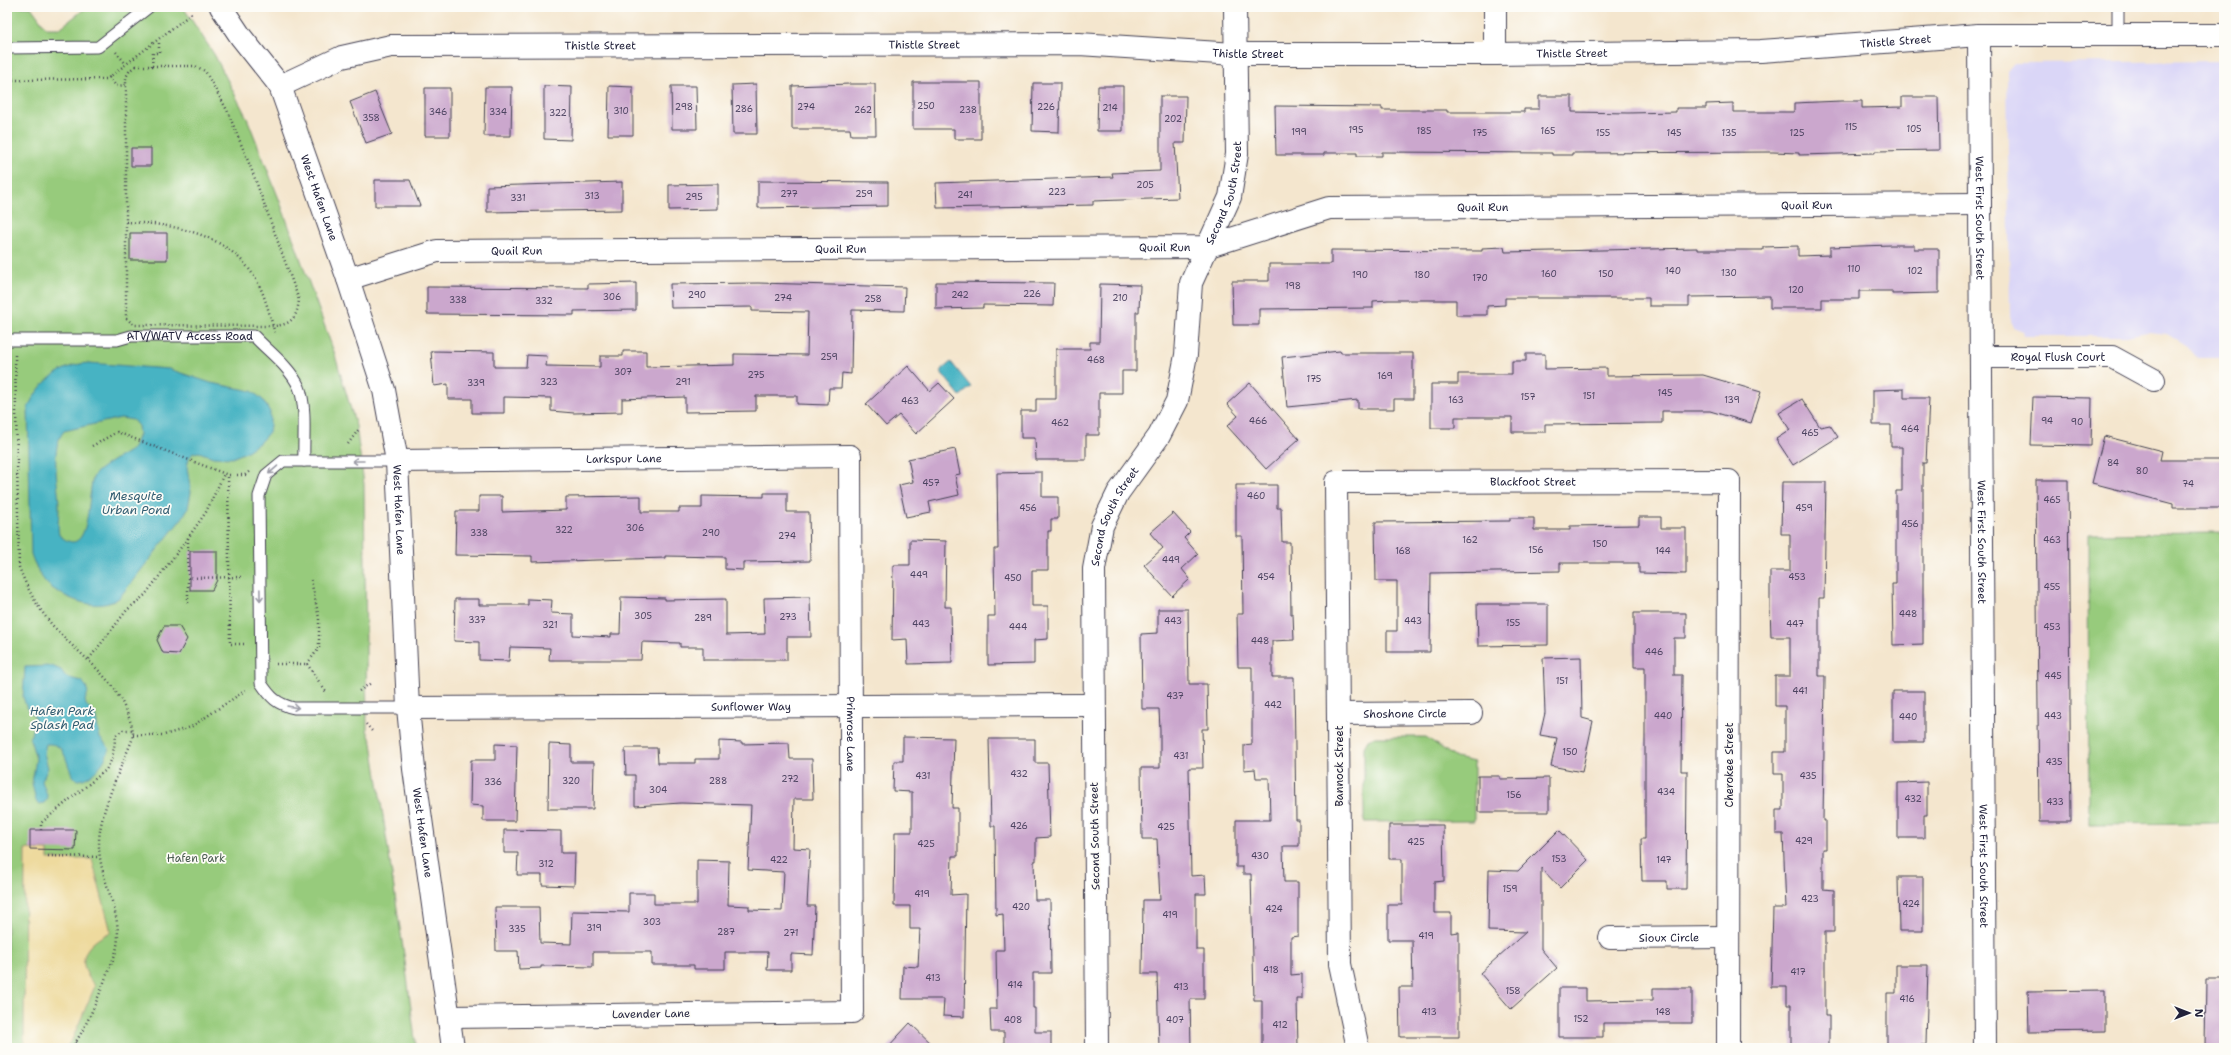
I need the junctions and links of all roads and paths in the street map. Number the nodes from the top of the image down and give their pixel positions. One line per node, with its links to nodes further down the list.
1 (149, 7): 11 (lane)
2 (221, 7): 18 (street, West Hafen Lane)
3 (1235, 7): 12 (street, Second South Street)
4 (1495, 7): 13 (street)
5 (2118, 7): 8 (lane)
6 (192, 13): 10 (path)
7 (1979, 35): 8 (street, Thistle Street); 13 (street, Thistle Street); 19 (street, West First South Street)
8 (2118, 35): 9 (street, Thistle Street)
9 (2224, 35)
10 (159, 39): 15 (path); 16 (path)
11 (7, 48)
12 (1235, 54): 13 (street, Thistle Street); 18 (street, Thistle Street); 21 (street, Second South Street)
13 (1496, 54)
14 (7, 66): 16 (path)
15 (152, 66): 17 (path); 23 (path)
16 (109, 77): 17 (path)
17 (126, 85): 20 (path)
18 (280, 86): 22 (street, West Hafen Lane)
19 (1980, 204): 21 (street, Quail Run); 25 (street, West First South Street)
20 (126, 222): 23 (path); 23 (path)
21 (1206, 247): 22 (street, Quail Run); 47 (street, Second South Street)
22 (348, 278): 30 (street, West Hafen Lane)
23 (273, 326)
24 (11, 340): 29 (lane, ATV/WATV Access Road); 40 (path)
25 (1981, 357): 26 (street, Royal Flush Court); 68 (street, West First South Street)
26 (2154, 380)
27 (92, 446): 31 (path)
28 (850, 456): 30 (street, Larkspur Lane); 48 (street, Primrose Lane)
29 (304, 461): 30 (lane, one-way to 29); 49 (lane, one-way to 49)
30 (397, 461): 49 (street, West Hafen Lane)
31 (224, 474): 32 (path); 35 (path)
32 (228, 476)
33 (1729, 481): 34 (street, Blackfoot Street); 57 (street, Cherokee Street)
34 (1336, 482): 51 (street, Bannock Street)
35 (188, 538): 36 (path); 40 (path)
36 (188, 578): 38 (path); 39 (path)
37 (311, 580): 42 (path)
38 (188, 606)
39 (245, 644)
40 (89, 659): 52 (path)
41 (272, 664): 42 (path)
42 (306, 664): 45 (path)
43 (371, 683): 46 (path)
44 (246, 690): 53 (path)
45 (327, 693)
46 (353, 694)
47 (1094, 705): 48 (street, Sunflower Way); 65 (street, Second South Street)
48 (850, 706): 49 (street, Sunflower Way); 59 (street, Primrose Lane)
49 (408, 708): 60 (street, West Hafen Lane)
50 (1472, 713): 51 (street, Shoshone Circle)
51 (1338, 714): 66 (street, Bannock Street)
52 (132, 730): 53 (path); 54 (path)
53 (133, 735): 56 (path)
54 (41, 830)
55 (48, 856): 56 (path)
56 (100, 857): 61 (path)
57 (1728, 937): 58 (street, Sioux Circle); 67 (street, Cherokee Street)
58 (1610, 938)
59 (852, 1012): 60 (street, Lavender Lane)
60 (450, 1017): 64 (street, West Hafen Lane)
61 (76, 1042): 62 (path); 63 (path)
62 (72, 1048)
63 (83, 1048)
64 (453, 1048)
65 (1097, 1048)
66 (1358, 1048)
67 (1728, 1048)
68 (1985, 1048)

